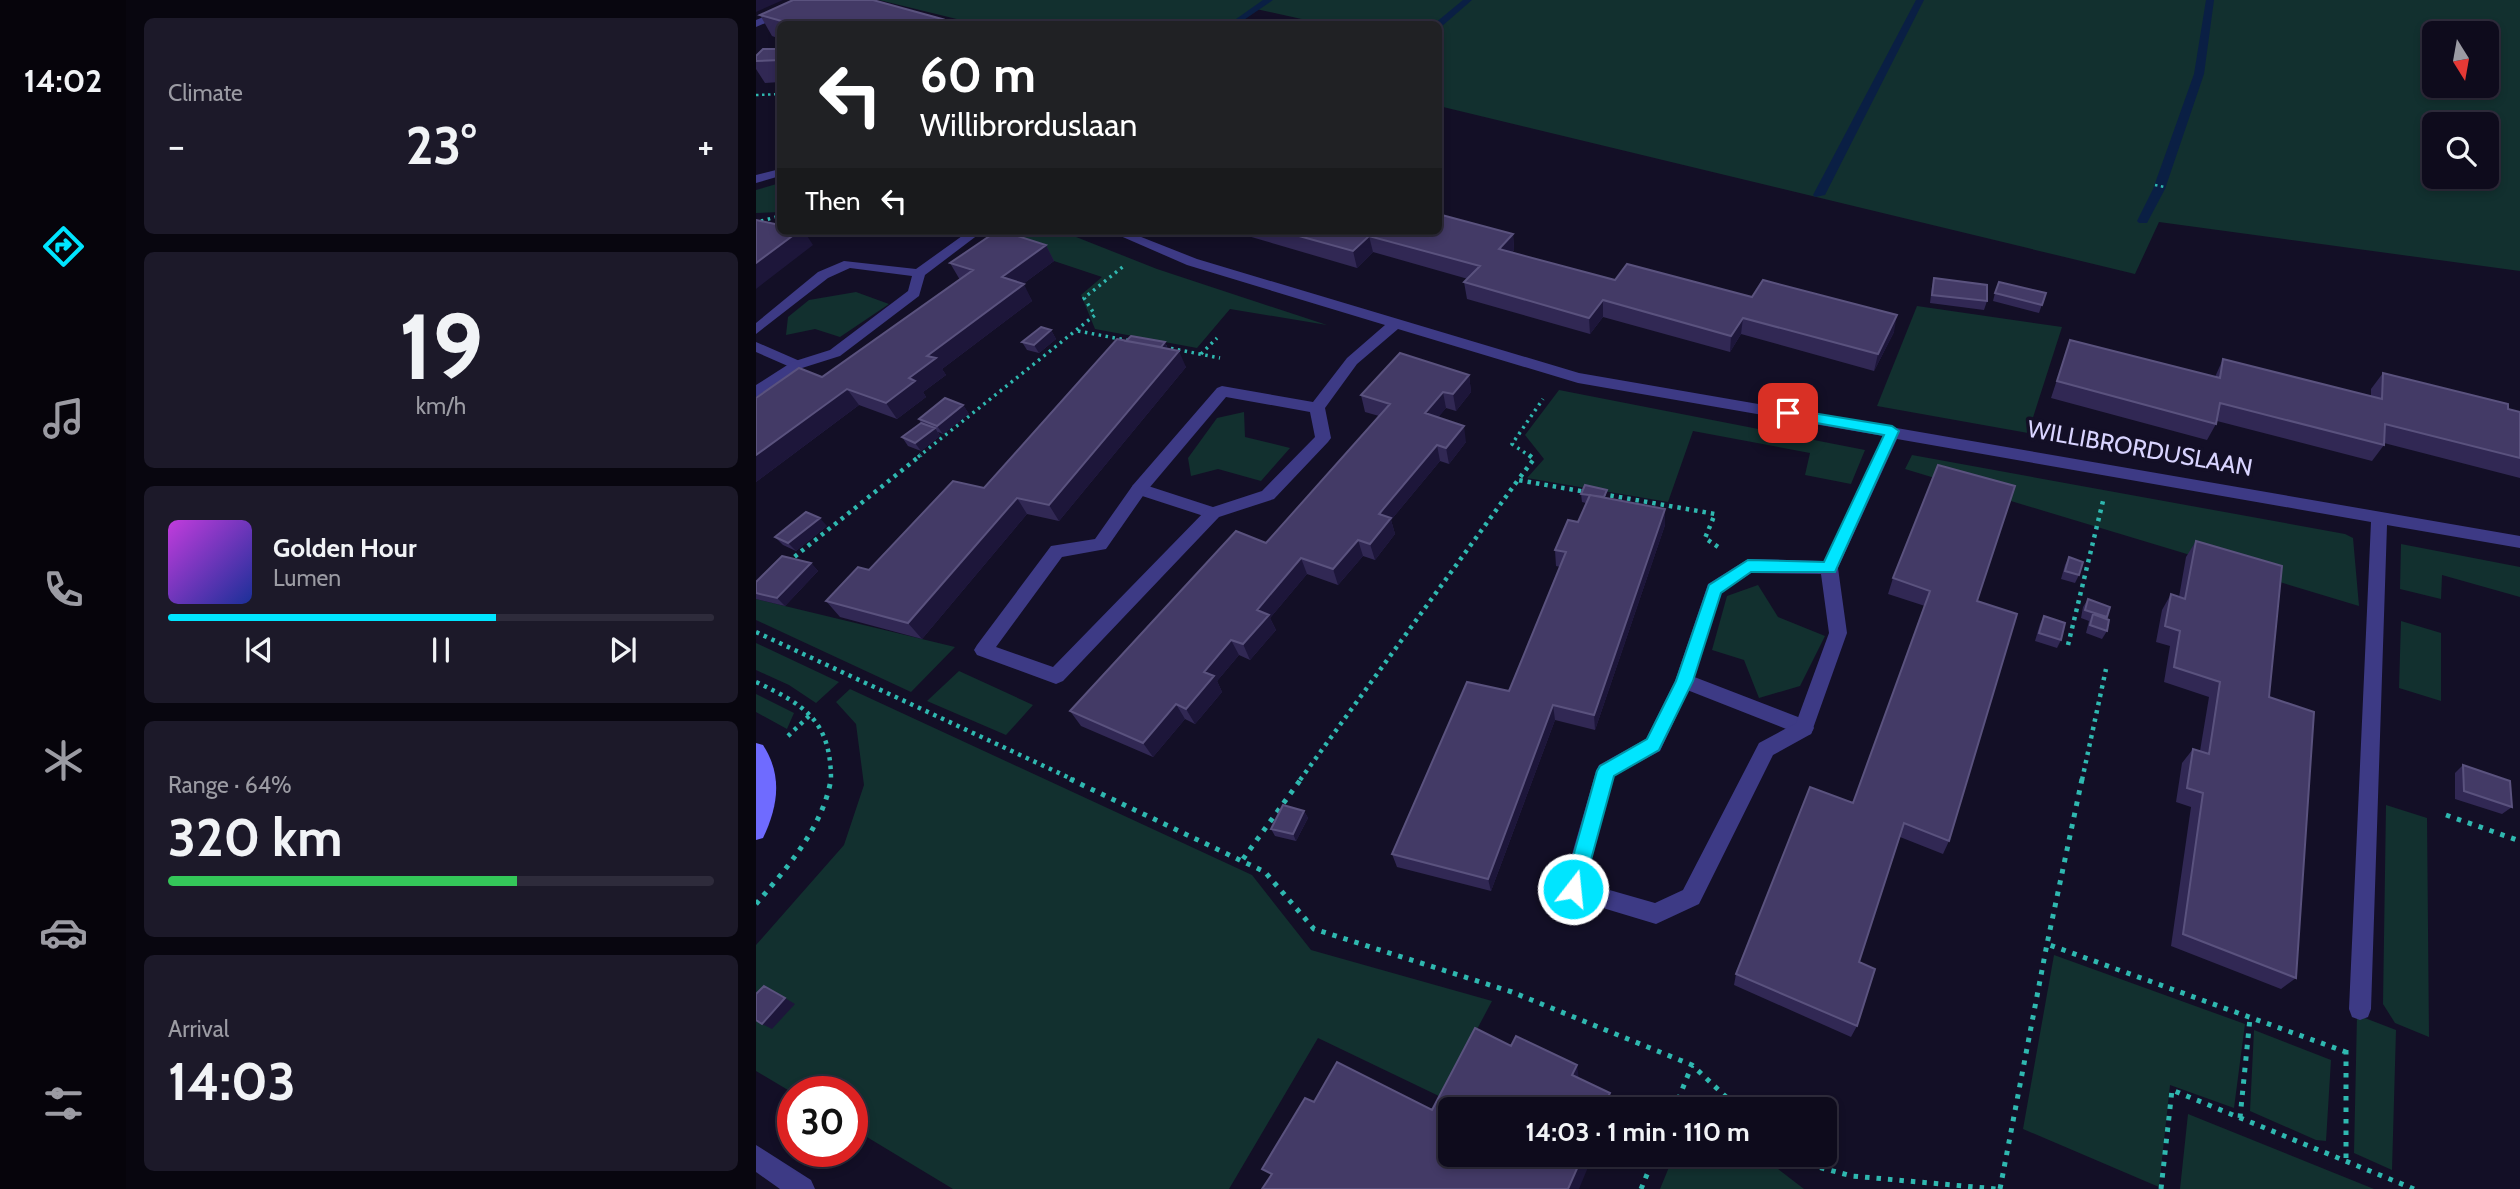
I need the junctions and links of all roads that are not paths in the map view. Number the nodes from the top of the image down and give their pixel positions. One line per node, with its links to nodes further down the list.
1 (790, 8): 2 (street)
2 (756, 24)
3 (756, 163): 5 (street)
4 (777, 174): 5 (street)
5 (757, 178)
6 (971, 235): 8 (street)
7 (1125, 235): 9 (street, WILLIBRORDUSLAAN)
8 (919, 273): 10 (street); 12 (street)
9 (1396, 323): 14 (street); 15 (street, WILLIBRORDUSLAAN)
10 (756, 330)
11 (756, 348): 12 (street)
12 (797, 365): 13 (street)
13 (756, 392)
14 (1317, 408): 16 (street); 17 (street)
15 (1892, 431): 18 (street, WILLIBRORDUSLAAN); 20 (street)
16 (1139, 489): 17 (street); 17 (street)
17 (1213, 513)
18 (2379, 517): 19 (street, WILLIBRORDUSLAAN); 25 (street)
19 (2520, 542)
20 (1829, 568): 21 (street); 22 (street)
21 (1684, 681): 22 (street); 22 (street)
22 (1804, 728)
23 (756, 751): 24 (street)
24 (756, 831)
25 (2360, 1009)
26 (756, 1157): 27 (street)
27 (802, 1189)

